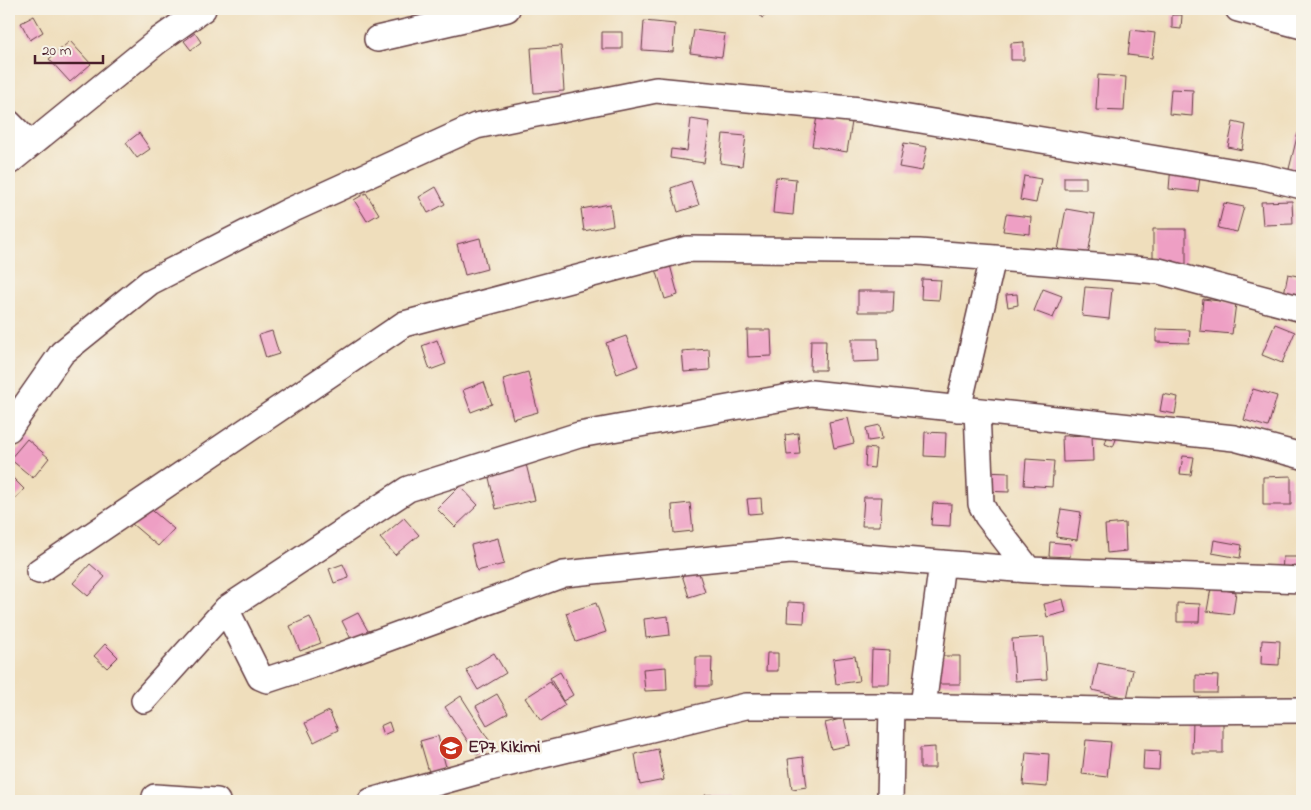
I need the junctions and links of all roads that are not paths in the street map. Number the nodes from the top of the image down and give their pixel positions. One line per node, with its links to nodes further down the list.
1 (203, 9): 7 (street)
2 (507, 9): 5 (street)
3 (1238, 9): 4 (street)
4 (1302, 26)
5 (377, 40)
6 (9, 123): 7 (street)
7 (30, 144): 8 (street)
8 (9, 162)
9 (1302, 186): 13 (street)
10 (994, 258): 11 (street); 12 (street); 17 (street)
11 (1302, 309)
12 (968, 410): 14 (street); 16 (street); 19 (street)
13 (9, 429)
14 (1302, 456)
15 (942, 563): 16 (street); 19 (street); 22 (street)
16 (1029, 570): 18 (street)
17 (38, 571)
18 (1302, 580)
19 (226, 609): 20 (street)
20 (144, 700)
21 (892, 706): 22 (street); 26 (street); 27 (street)
22 (923, 706): 23 (street)
23 (1302, 710)
24 (155, 797): 25 (street)
25 (217, 801)
26 (371, 801)
27 (890, 801)

